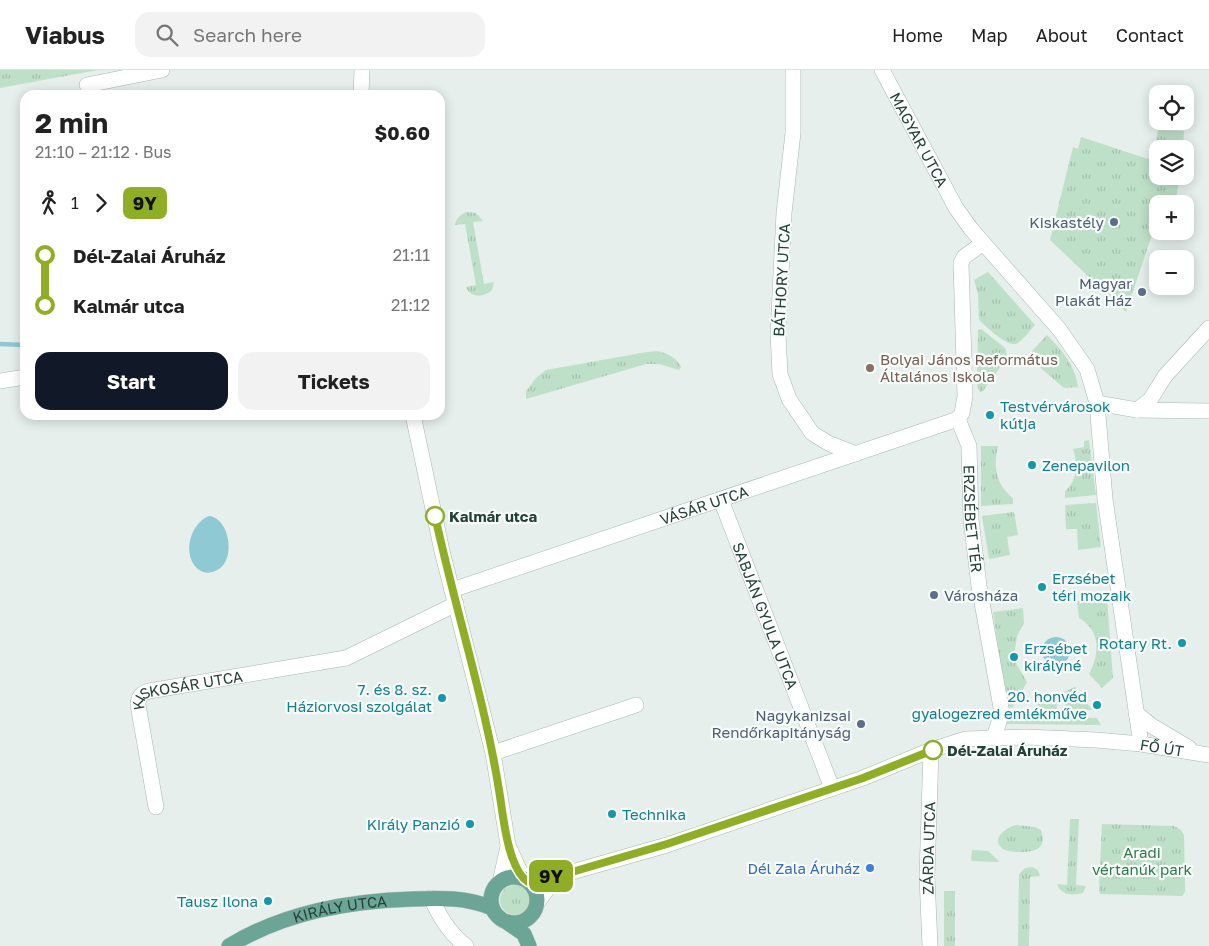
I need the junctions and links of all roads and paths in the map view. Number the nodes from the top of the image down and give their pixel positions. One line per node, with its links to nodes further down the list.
1 (162, 70): 6 (street)
2 (352, 70): 7 (street)
3 (362, 70): 8 (street)
4 (793, 70): 18 (street, BÁTHORY UTCA)
5 (882, 70): 9 (street, MAGYAR UTCA)
6 (87, 85)
7 (360, 90)
8 (361, 90)
9 (983, 243): 13 (street); 17 (street)
10 (1209, 328): 14 (street)
11 (20, 378): 12 (street)
12 (0, 381)
13 (1097, 403): 14 (street); 23 (street)
14 (1137, 410): 15 (street)
15 (1209, 411)
16 (414, 420): 20 (street)
17 (958, 420): 18 (street, VÁSÁR UTCA); 24 (street, ERZSÉBET TÉR)
18 (856, 454): 19 (street, VÁSÁR UTCA)
19 (721, 500): 20 (street, VÁSÁR UTCA); 29 (street, SABJÁN GYULA UTCA)
20 (454, 597): 21 (street, VÁSÁR UTCA); 27 (street)
21 (280, 670): 30 (street, KISKOSÁR UTCA)
22 (636, 705): 27 (street)
23 (1136, 713): 25 (street); 28 (street)
24 (994, 737): 25 (street, FŐ ÚT); 26 (street)
25 (1141, 744): 28 (street, FŐ ÚT)
26 (931, 750): 29 (street); 44 (street, ZÁRDA UTCA)
27 (493, 753): 31 (street)
28 (1203, 754)
29 (832, 788): 32 (street)
30 (156, 807)
31 (508, 846): 33 (street); 34 (street)
32 (572, 872): 33 (street); 38 (street)
33 (526, 881): 34 (main road); 38 (main road)
34 (497, 885): 36 (main road, KIRÁLY UTCA); 37 (main road)
35 (431, 898): 36 (main road, KIRÁLY UTCA); 40 (main road, KIRÁLY UTCA); 41 (street)
36 (457, 898): 37 (main road, KIRÁLY UTCA)
37 (492, 908): 39 (main road)
38 (534, 910): 39 (main road); 43 (main road)
39 (508, 923): 42 (main road)
40 (230, 946)
41 (466, 946)
42 (530, 946)
43 (538, 946)
44 (930, 946)

